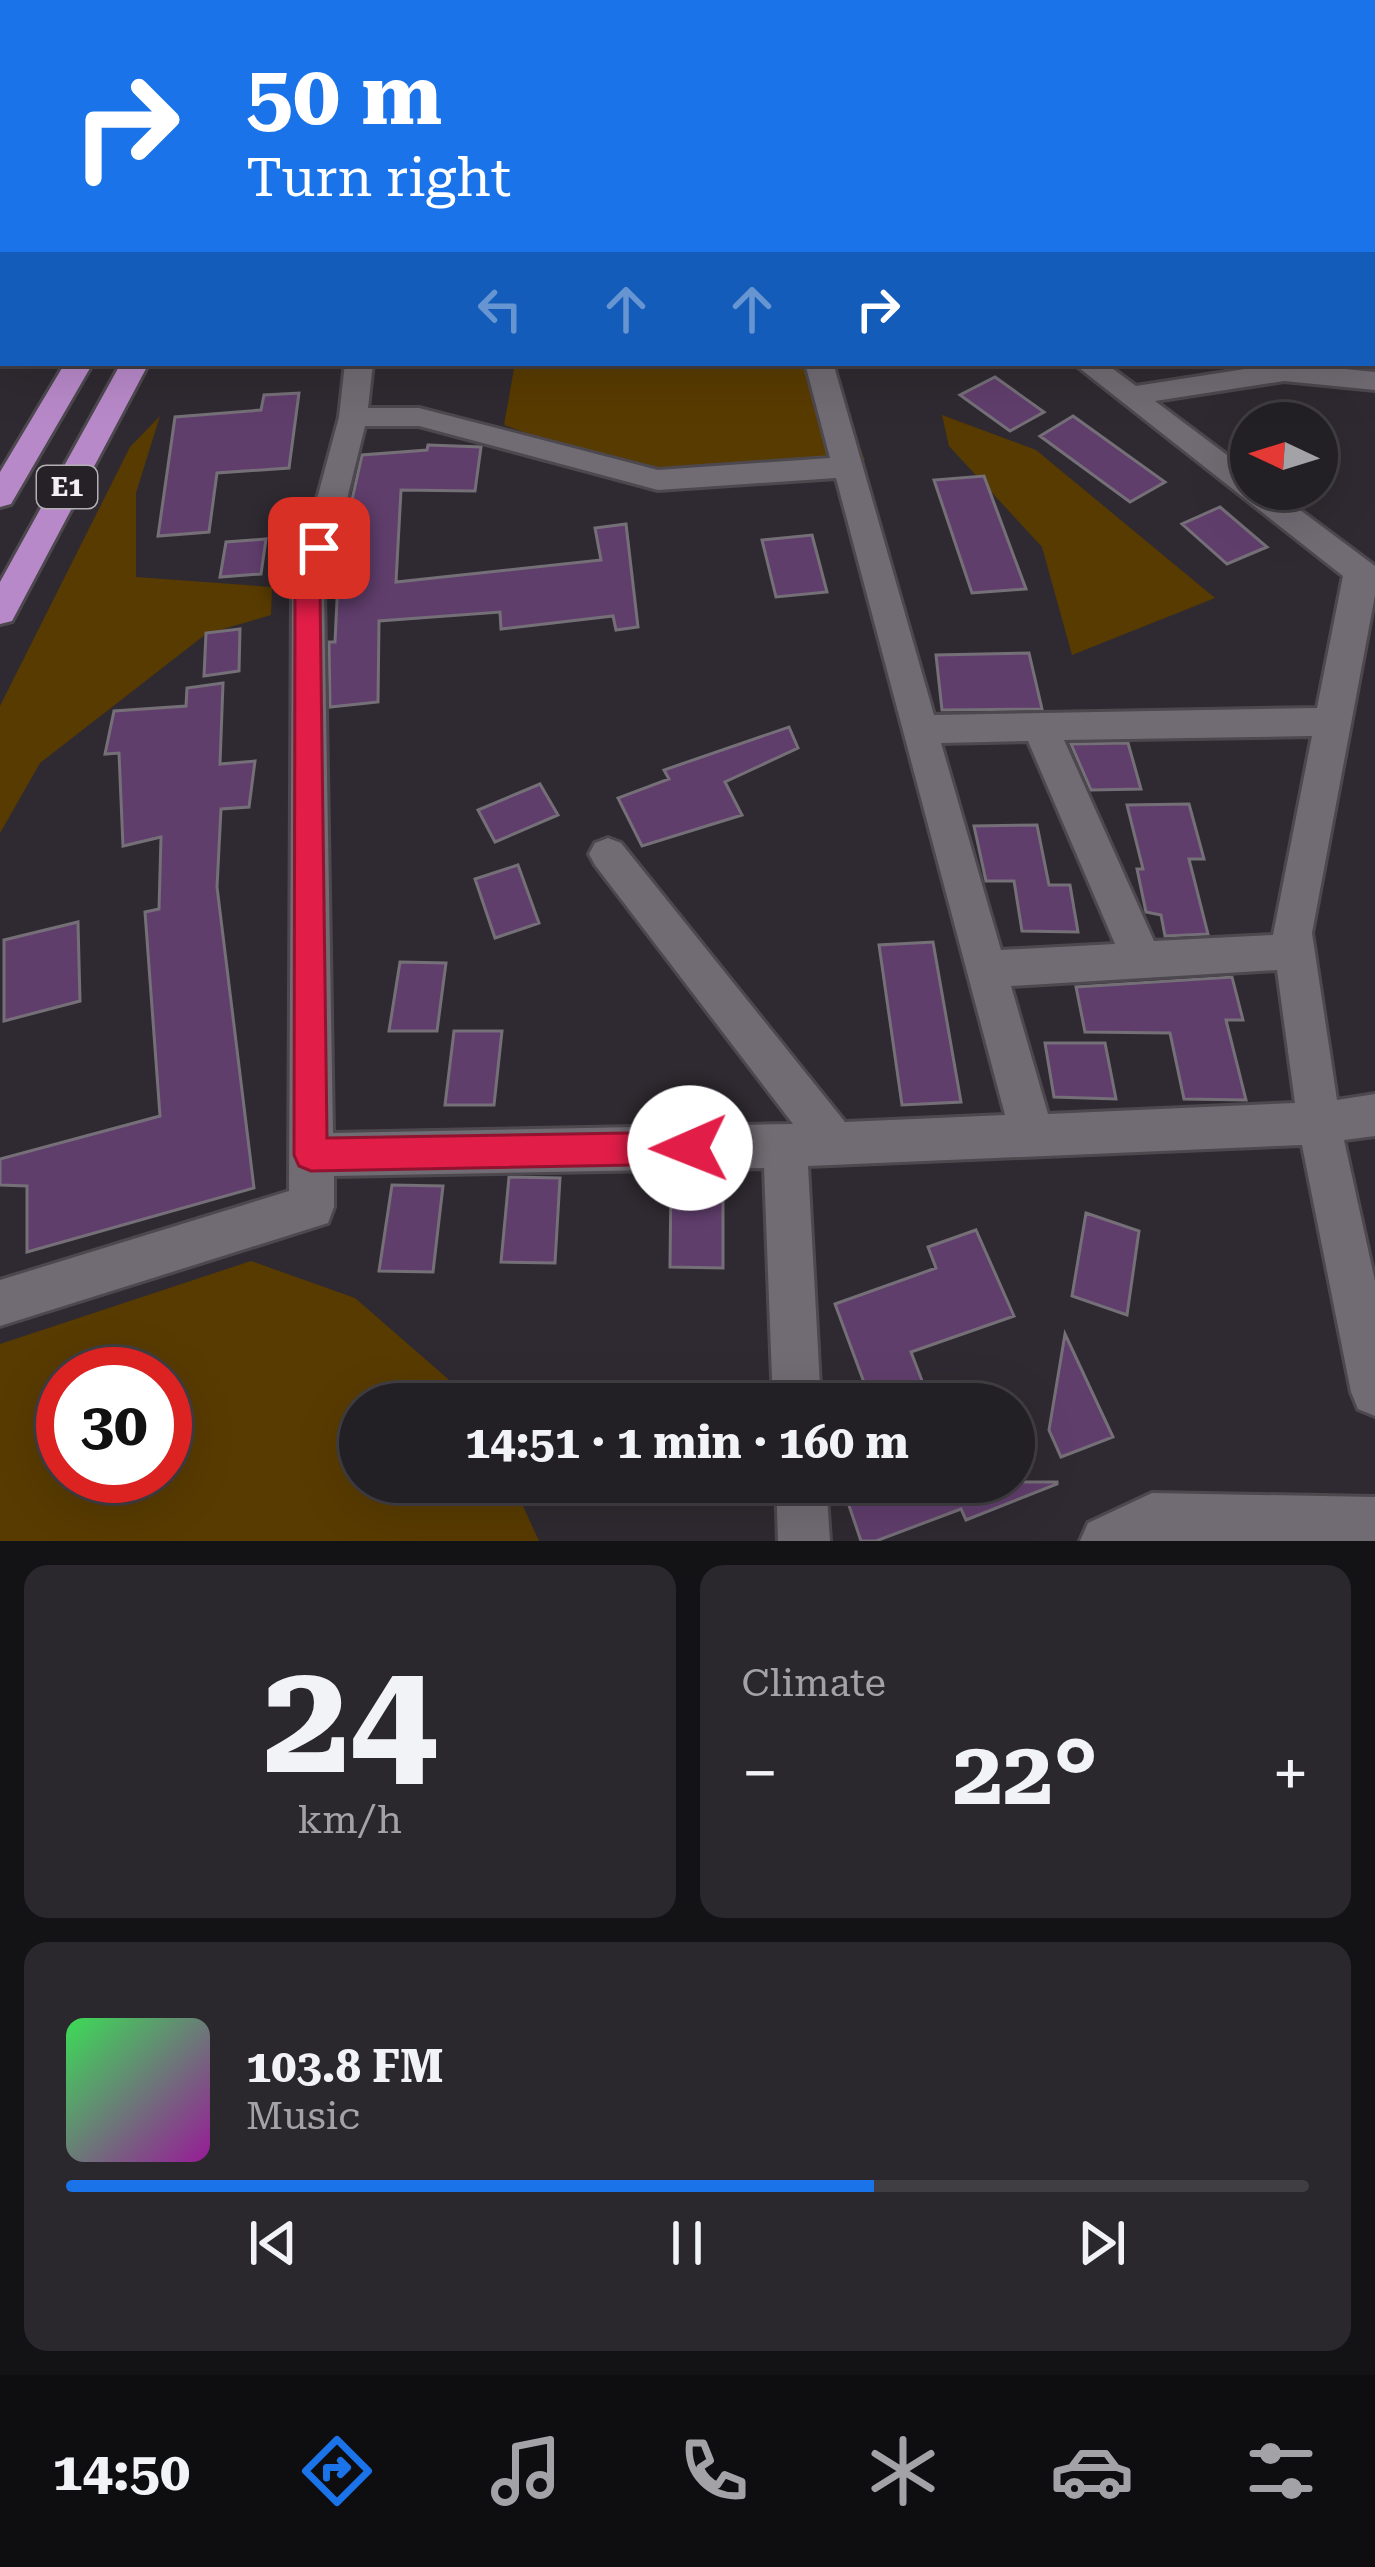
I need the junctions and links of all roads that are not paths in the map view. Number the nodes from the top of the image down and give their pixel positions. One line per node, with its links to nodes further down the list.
1 (77, 366): 10 (highway, E1)
2 (132, 366): 12 (highway, E1)
3 (359, 366): 8 (street)
4 (820, 366): 9 (street)
5 (1091, 366): 7 (street)
6 (1375, 381): 7 (street)
7 (1130, 396): 11 (street)
8 (353, 417): 9 (street); 25 (street)
9 (850, 467): 15 (street)
10 (0, 497)
11 (1368, 578): 13 (street)
12 (0, 612)
13 (1332, 722): 14 (street); 17 (street)
14 (1040, 727): 15 (street); 18 (street)
15 (921, 729): 19 (street)
16 (608, 854): 23 (street)
17 (1295, 951): 18 (street); 21 (street)
18 (1142, 960): 19 (street)
19 (987, 969): 22 (street)
20 (1375, 1115): 21 (street)
21 (1319, 1123): 22 (street); 28 (street)
22 (1032, 1135): 23 (street)
23 (834, 1143): 24 (street)
24 (785, 1146): 25 (street); 27 (street)
25 (311, 1155): 26 (street)
26 (0, 1303)
27 (796, 1383)
28 (1375, 1392)
29 (802, 1503): 31 (street)
30 (1375, 1523): 32 (street)
31 (804, 1541)
32 (1106, 1541)

